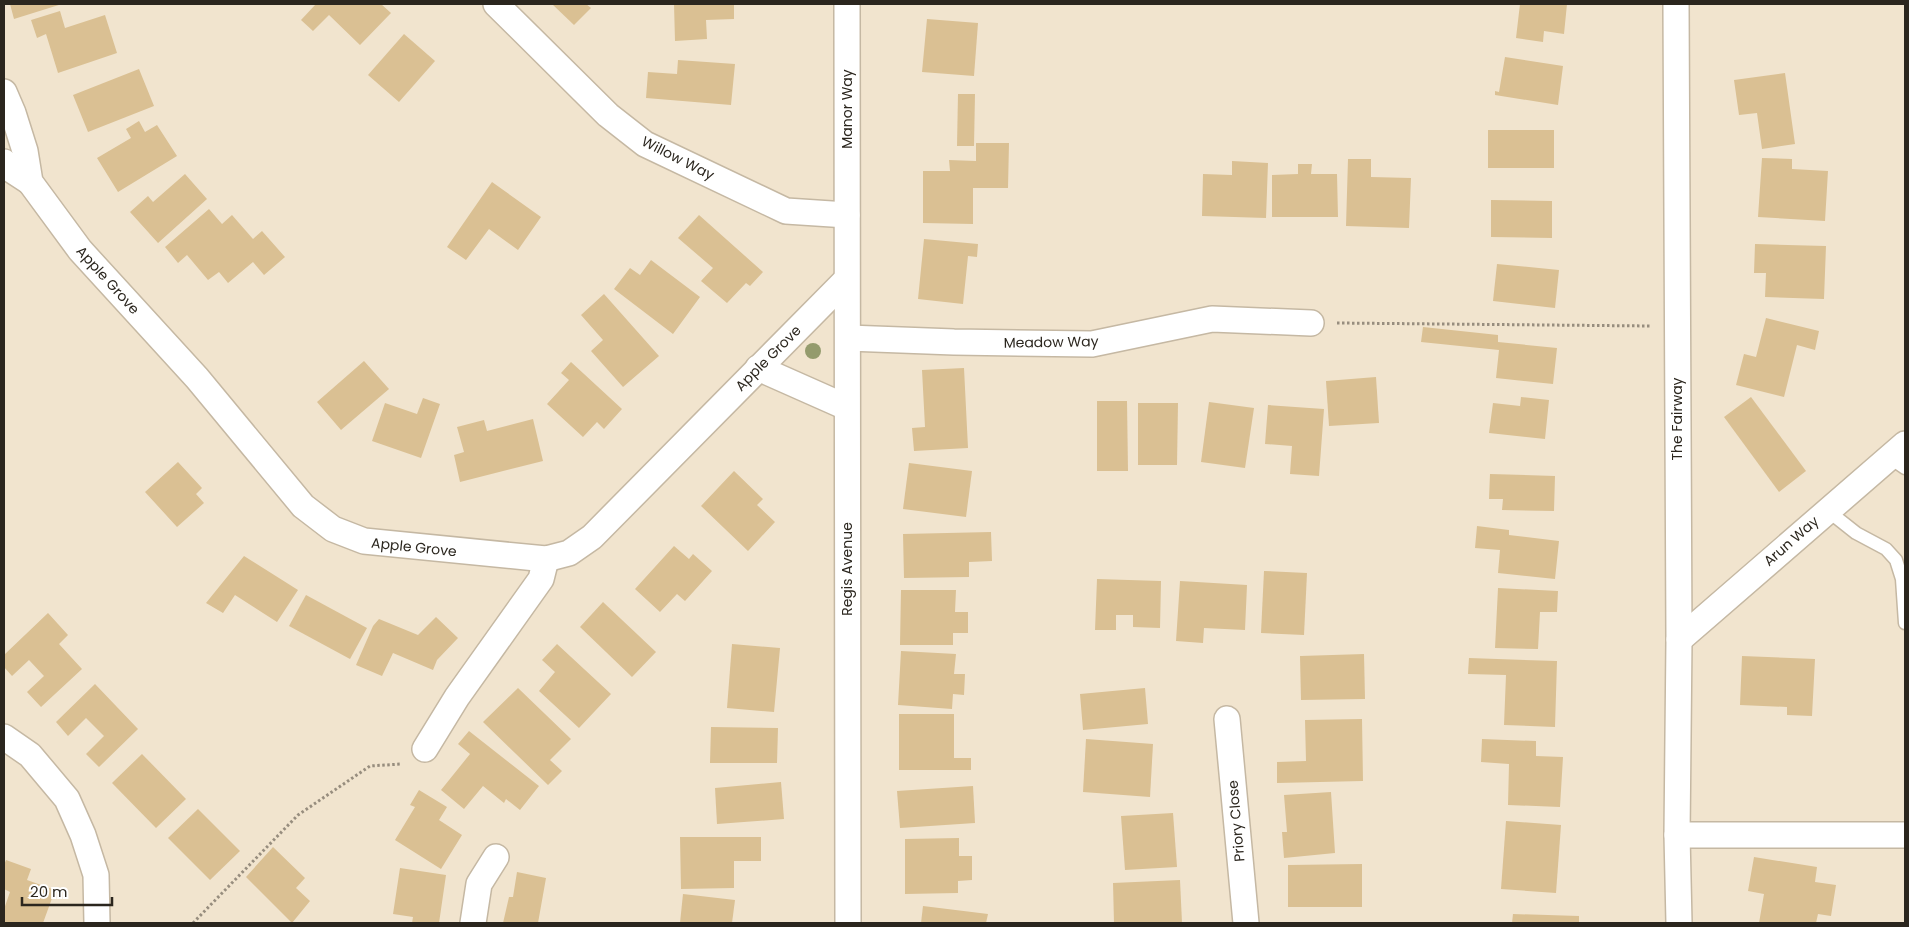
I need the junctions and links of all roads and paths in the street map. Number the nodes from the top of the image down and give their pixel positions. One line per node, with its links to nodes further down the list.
1 (496, 4): 7 (street, Willow Way)
2 (847, 4): 7 (street, Manor Way)
3 (1676, 4): 10 (street, The Fairway)
4 (4, 92): 6 (street, Apple Grove)
5 (4, 162): 6 (street, Apple Grove)
6 (30, 182): 16 (street, Apple Grove)
7 (847, 215): 8 (street, Regis Avenue)
8 (846, 280): 11 (street, Regis Avenue); 12 (street, Apple Grove)
9 (1311, 323): 10 (path); 11 (street, Meadow Way)
10 (1677, 325): 18 (street, The Fairway)
11 (848, 338): 13 (street, Regis Avenue)
12 (758, 368): 13 (street); 16 (street, Apple Grove)
13 (846, 407): 29 (street, Regis Avenue)
14 (1900, 456): 15 (street, Arun Way)
15 (1828, 510): 17 (lane); 18 (street, Arun Way)
16 (546, 559): 21 (street)
17 (1905, 623)
18 (1678, 640): 23 (street, The Fairway)
19 (1226, 719): 30 (street, Priory Close)
20 (4, 737): 26 (street)
21 (425, 749)
22 (370, 766): 27 (path)
23 (1677, 835): 24 (street); 31 (street)
24 (1905, 835)
25 (496, 857): 28 (street)
26 (97, 923)
27 (193, 923)
28 (473, 923)
29 (848, 923)
30 (1246, 923)
31 (1679, 923)

